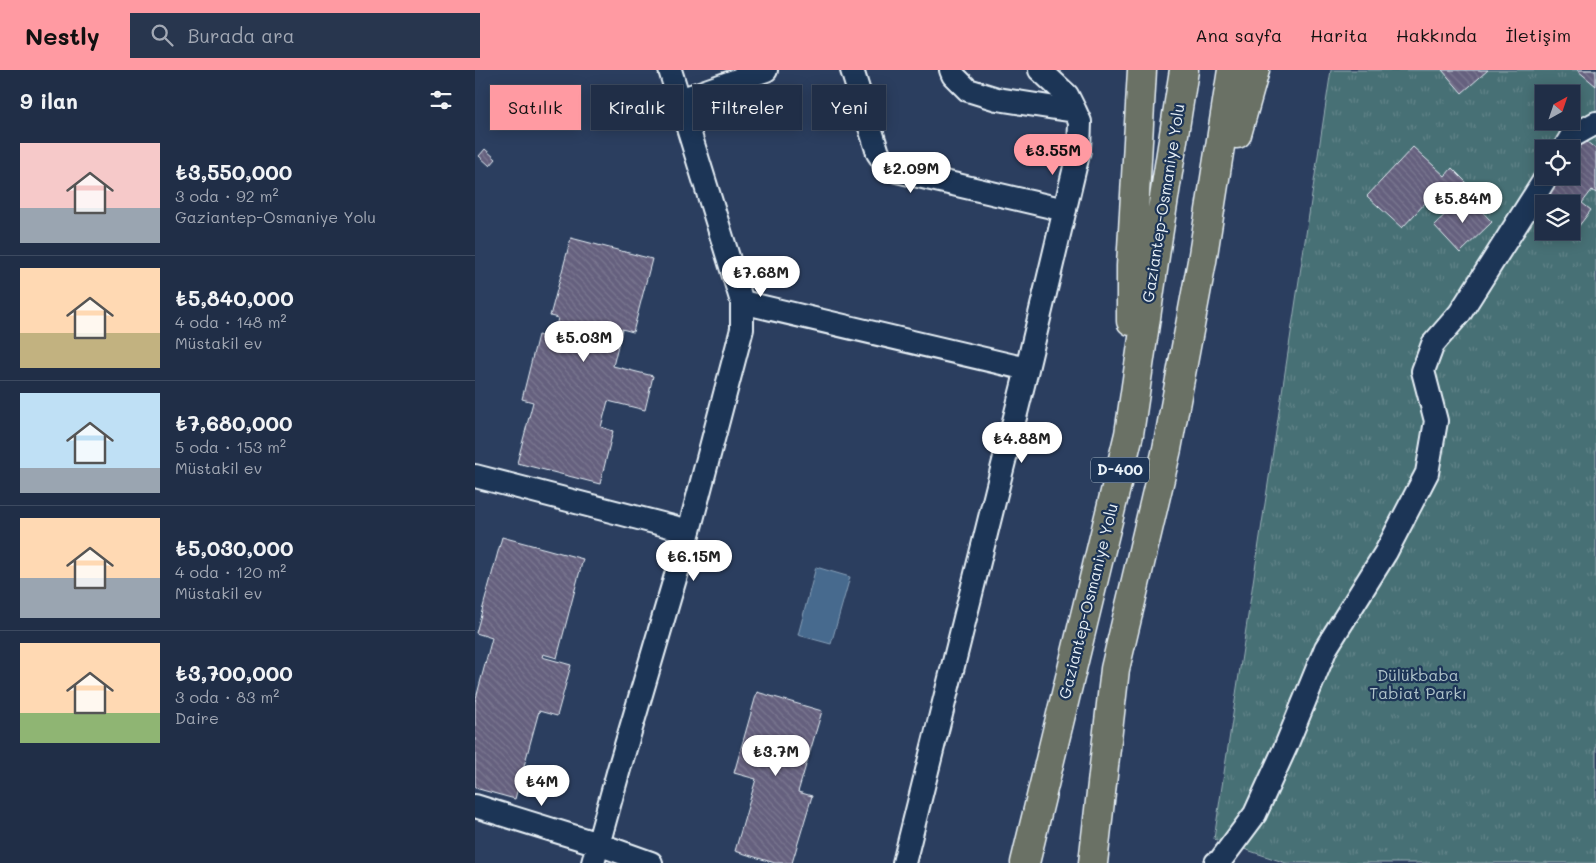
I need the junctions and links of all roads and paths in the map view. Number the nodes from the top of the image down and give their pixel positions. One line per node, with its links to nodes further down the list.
1 (670, 70): 10 (street)
2 (766, 70): 11 (street)
3 (852, 70): 17 (street)
4 (951, 70): 13 (street)
5 (1040, 70): 13 (street)
6 (1142, 70): 21 (highway)
7 (1184, 70): 21 (highway, Gaziantep-Osmaniye Yolu / D-400)
8 (1232, 70): 18 (highway, D-400)
9 (1255, 70): 18 (highway)
10 (675, 85)
11 (683, 99)
12 (683, 110): 19 (street)
13 (1075, 110): 17 (street)
14 (1596, 123): 15 (street)
15 (1569, 140)
16 (1541, 185): 30 (street)
17 (1065, 210): 20 (street)
18 (1202, 261): 29 (highway, D-400)
19 (742, 302): 20 (street); 23 (street)
20 (1027, 369): 27 (street)
21 (1129, 434): 28 (highway, Gaziantep-Osmaniye Yolu / D-400)
22 (475, 476): 23 (street)
23 (689, 531): 25 (street)
24 (475, 806): 25 (street)
25 (596, 853): 26 (street)
26 (651, 863)
27 (904, 863)
28 (1025, 863)
29 (1093, 863)
30 (1216, 863)

